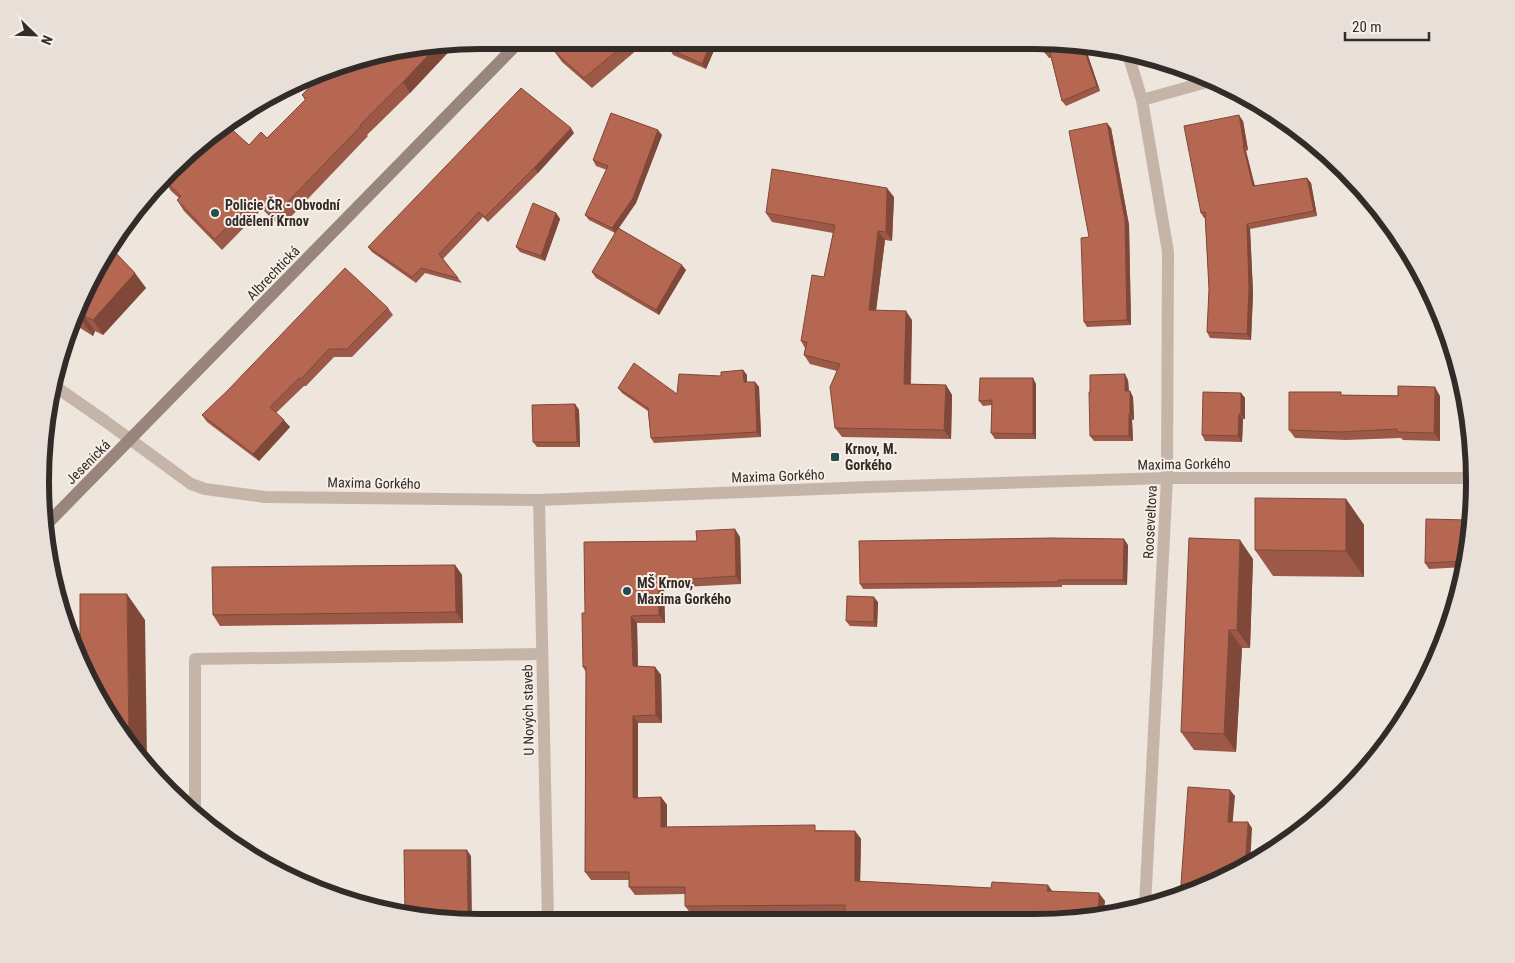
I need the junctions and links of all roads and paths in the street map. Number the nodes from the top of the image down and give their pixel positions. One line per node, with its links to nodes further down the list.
1 (511, 49): 6 (main road, Albrechtická)
2 (1130, 60): 4 (street, Rooseveltova)
3 (1202, 83): 4 (street)
4 (1142, 100): 7 (street, Rooseveltova)
5 (59, 389): 6 (street, Maxima Gorkého)
6 (131, 440): 9 (street, Maxima Gorkého); 10 (main road, Jesenická)
7 (1167, 478): 8 (street, Maxima Gorkého); 9 (street, Maxima Gorkého); 13 (street, Rooseveltova)
8 (1466, 478)
9 (539, 500): 11 (street, U Nových staveb)
10 (51, 521)
11 (542, 654): 12 (street); 14 (street, U Nových staveb)
12 (195, 806)
13 (1145, 900)
14 (548, 914)

